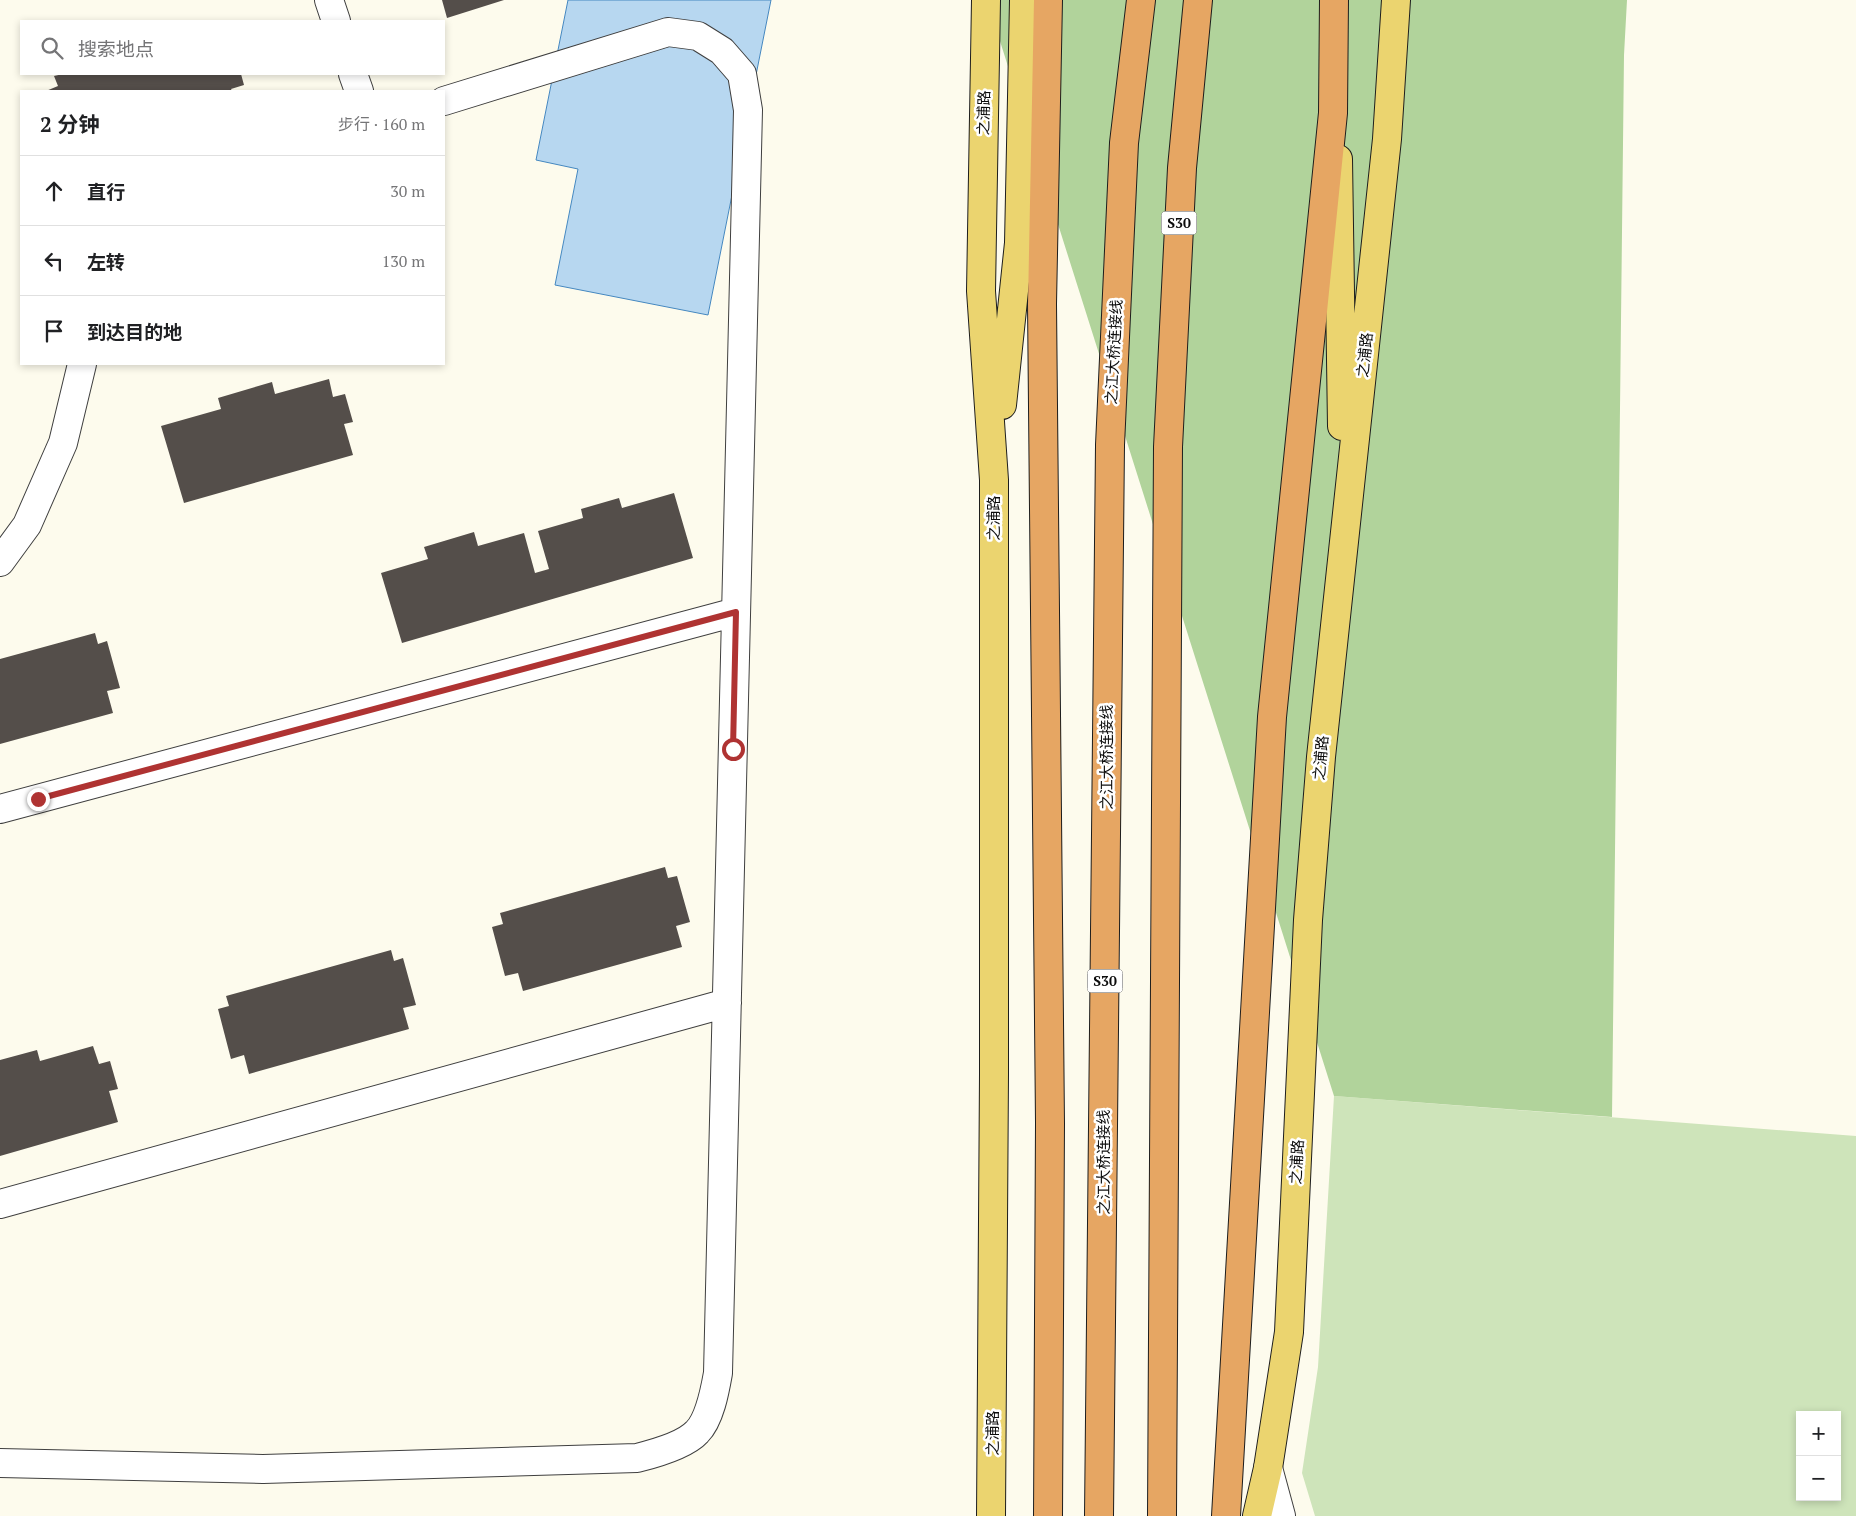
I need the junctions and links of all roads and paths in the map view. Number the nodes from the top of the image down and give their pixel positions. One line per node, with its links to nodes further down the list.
1 (329, 0): 9 (street)
2 (986, 0): 14 (main road, 之浦路)
3 (1024, 0): 14 (main road)
4 (1048, 0): 24 (highway)
5 (1141, 0): 25 (highway, 之江大桥连接线 / S30)
6 (1198, 0): 26 (highway, S30)
7 (1335, 0): 15 (main road); 27 (highway)
8 (1396, 0): 15 (main road, 之浦路)
9 (336, 20)
10 (353, 75): 11 (street)
11 (359, 90)
12 (445, 102): 17 (street)
13 (82, 365): 16 (street)
14 (994, 480): 23 (main road, 之浦路)
15 (1345, 548): 22 (main road, 之浦路)
16 (0, 562)
17 (736, 612): 18 (street); 19 (street)
18 (0, 809)
19 (727, 1003): 20 (street); 21 (street)
20 (0, 1204)
21 (0, 1463)
22 (1268, 1468): 28 (main road, 之浦路); 29 (street)
23 (989, 1509)
24 (1048, 1516)
25 (1099, 1516)
26 (1162, 1516)
27 (1226, 1516)
28 (1257, 1516)
29 (1281, 1516)

